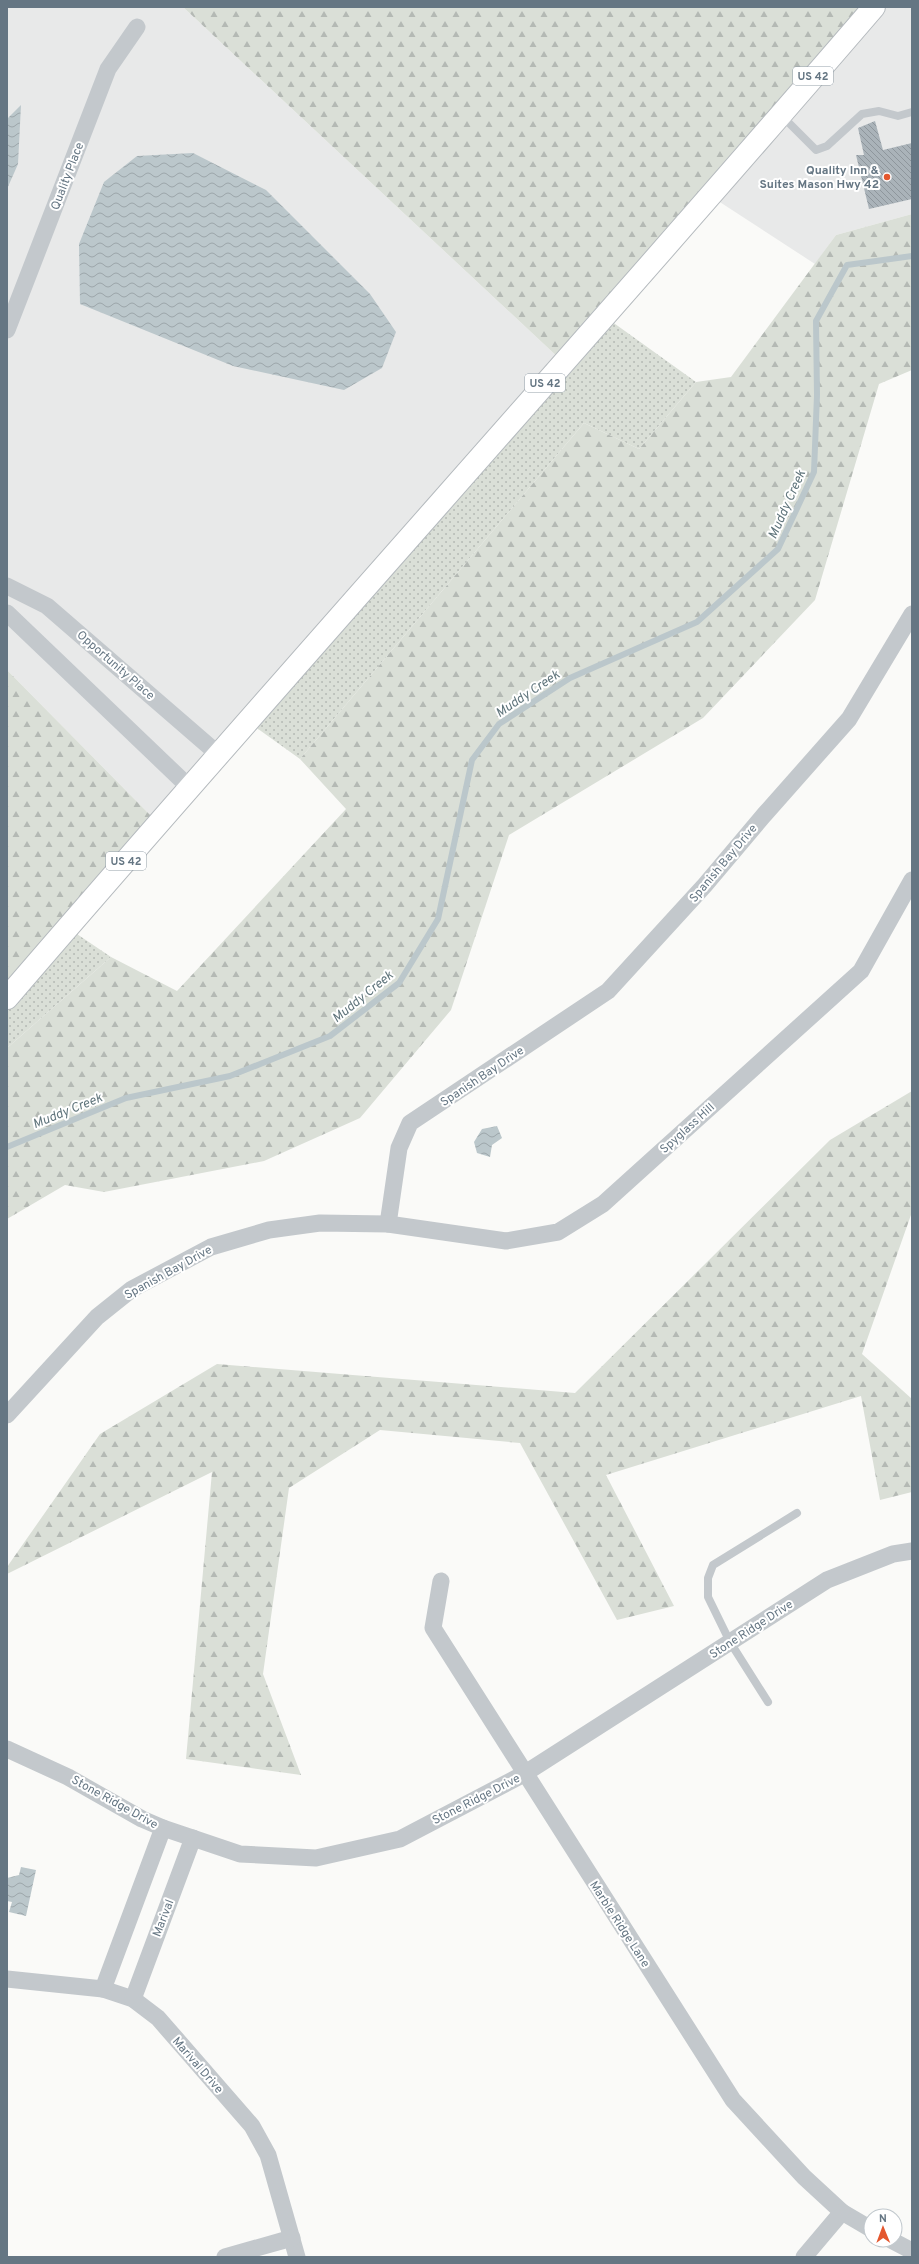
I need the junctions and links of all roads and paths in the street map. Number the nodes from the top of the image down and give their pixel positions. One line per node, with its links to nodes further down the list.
1 (874, 7): 4 (main road, US 42)
2 (137, 27): 5 (street, Quality Place)
3 (912, 112): 4 (lane)
4 (780, 114): 9 (main road, US 42)
5 (7, 329)
6 (7, 586): 9 (street, Opportunity Place)
7 (7, 613): 10 (street)
8 (912, 614): 13 (street, Spanish Bay Drive)
9 (218, 754): 10 (main road, US 42)
10 (189, 787): 12 (main road, US 42)
11 (912, 880): 13 (street, Spyglass Hill)
12 (7, 998)
13 (388, 1224): 14 (street, Spanish Bay Drive)
14 (7, 1415)
15 (797, 1513): 18 (lane)
16 (912, 1551): 18 (street, Stone Ridge Drive)
17 (441, 1581): 21 (street, Marble Ridge Lane)
18 (730, 1642): 19 (lane); 21 (street, Stone Ridge Drive)
19 (768, 1702)
20 (7, 1749): 22 (street, Stone Ridge Drive)
21 (524, 1774): 23 (street, Stone Ridge Drive); 27 (street, Marble Ridge Lane)
22 (163, 1828): 23 (street, Stone Ridge Drive); 25 (street)
23 (193, 1838): 26 (street, Marival)
24 (7, 1978): 25 (street, Marival Drive)
25 (103, 1988): 26 (street, Marival Drive)
26 (133, 1999): 29 (street, Marival Drive)
27 (842, 2212): 28 (street, Marble Ridge Lane); 34 (street)
28 (863, 2224)
29 (292, 2238): 32 (street); 33 (street, Marival Drive)
30 (903, 2246): 31 (street)
31 (912, 2251)
32 (225, 2257)
33 (297, 2257)
34 (804, 2257)

